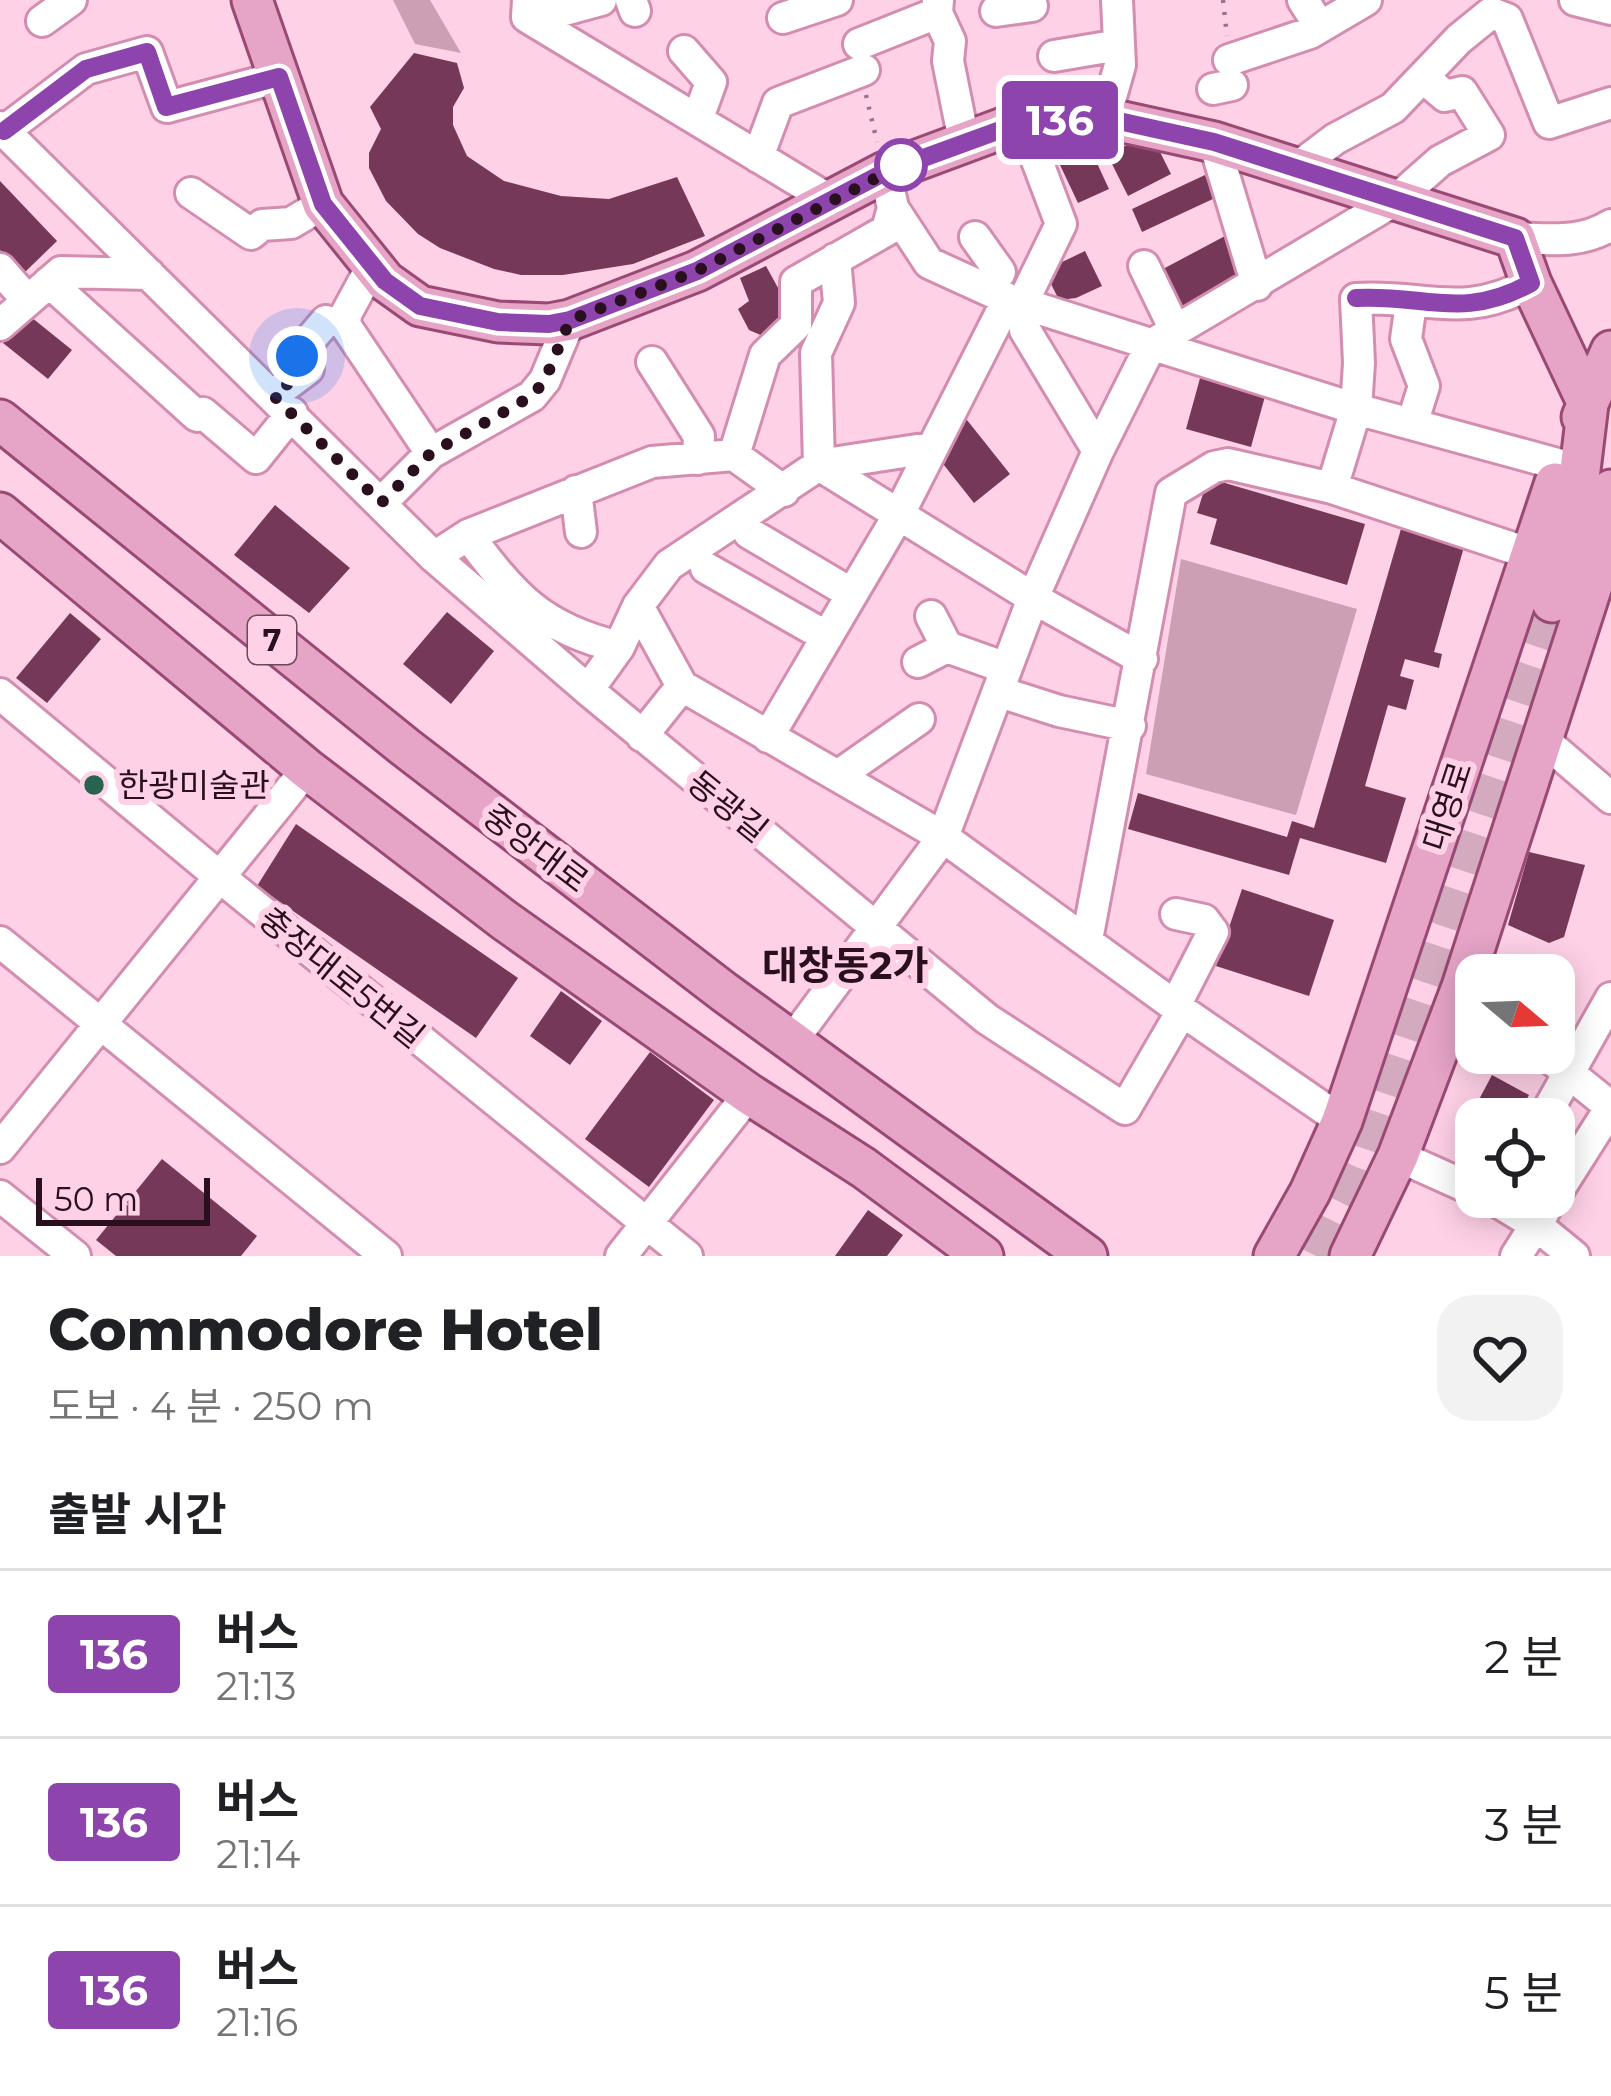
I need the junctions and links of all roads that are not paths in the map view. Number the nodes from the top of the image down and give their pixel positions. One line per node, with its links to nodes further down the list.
1 (71, 0): 13 (street)
2 (252, 0): 18 (main road)
3 (601, 0): 10 (street)
4 (837, 0): 12 (street)
5 (1117, 0): 15 (street)
6 (1303, 0): 14 (street)
7 (1366, 0): 14 (street)
8 (1035, 2): 11 (street)
9 (938, 7): 26 (street); 28 (street)
10 (532, 9): 22 (street)
11 (996, 11)
12 (783, 18)
13 (42, 22)
14 (1320, 27): 19 (street)
15 (1119, 44): 17 (street); 23 (street)
16 (684, 51): 22 (street)
17 (1054, 56)
18 (279, 77): 25 (street); 34 (main road)
19 (1224, 78)
20 (1424, 78): 21 (street); 29 (street); 32 (street)
21 (1611, 103)
22 (698, 118): 28 (street)
23 (1105, 118): 24 (main road); 27 (main road)
24 (1022, 122): 26 (main road); 46 (street)
25 (2, 129): 42 (street, 동광길)
26 (964, 141): 30 (main road)
27 (1214, 142): 29 (main road); 44 (street)
28 (758, 157): 33 (street)
29 (1298, 167): 32 (main road)
30 (889, 190): 33 (main road); 38 (street); 46 (street)
31 (191, 193): 34 (street)
32 (1397, 199): 37 (main road); 44 (street)
33 (833, 202): 48 (main road)
34 (323, 204): 39 (main road)
35 (1611, 225): 37 (street)
36 (975, 237): 46 (street)
37 (1515, 238): 43 (main road)
38 (835, 259): 62 (street); 64 (street)
39 (372, 266): 48 (main road); 61 (street)
40 (1144, 266): 51 (street)
41 (0, 269): 45 (street)
42 (149, 274): 45 (street); 54 (street, 동광길)
43 (1531, 283): 47 (street); 55 (main road)
44 (1257, 285): 51 (street)
45 (38, 291): 50 (street); 54 (street)
46 (1006, 297): 51 (street); 59 (street); 60 (street)
47 (1411, 303): 56 (street); 58 (street)
48 (570, 320): 61 (street)
49 (326, 321): 54 (street)
50 (0, 325)
51 (1164, 338): 56 (street); 60 (street)
52 (1611, 351): 55 (main road, 대영로)
53 (652, 362): 63 (street)
54 (282, 404): 70 (street, 동광길)
55 (1588, 404): 65 (main road, 대영로); 67 (main road)
56 (1356, 410): 58 (street); 66 (street)
57 (0, 420): 112 (main road, 중앙대로 / 7)
58 (1412, 424): 65 (street)
59 (930, 448): 64 (street); 72 (street)
60 (1097, 451): 81 (street)
61 (431, 453): 70 (street)
62 (734, 455): 63 (street); 69 (street)
63 (698, 460): 68 (street)
64 (819, 465): 69 (street); 72 (street)
65 (1561, 465): 77 (main road, 대영로)
66 (1332, 488): 77 (street); 87 (street)
67 (1611, 490)
68 (576, 491): 74 (street); 76 (street)
69 (784, 491): 82 (street)
70 (381, 503): 78 (street, 동광길)
71 (0, 513): 98 (main road, 7)
72 (898, 516): 80 (street); 81 (street)
73 (1611, 527): 97 (main road)
74 (581, 532)
75 (749, 533): 80 (street)
76 (468, 535): 78 (street); 85 (street)
77 (1531, 554): 117 (main road, 대영로)
78 (434, 557): 91 (street, 동광길)
79 (706, 568): 84 (street)
80 (852, 594): 84 (street)
81 (1033, 598): 87 (street); 89 (street)
82 (638, 606): 85 (street); 90 (street)
83 (931, 616): 86 (street)
84 (826, 637): 96 (street)
85 (619, 647): 91 (street)
86 (947, 647): 88 (street); 89 (street)
87 (1142, 659): 94 (street)
88 (919, 662)
89 (1003, 680): 94 (street); 101 (street)
90 (682, 686): 95 (street); 96 (street)
91 (588, 690): 95 (street, 동광길)
92 (0, 694): 102 (street, 충장대로5번길)
93 (919, 719): 99 (street)
94 (1130, 726): 105 (street)
95 (642, 736): 104 (street, 동광길)
96 (768, 737): 99 (street)
97 (1541, 738): 100 (street); 107 (main road)
98 (307, 769): 102 (street); 115 (main road, 7)
99 (839, 775): 101 (street)
100 (1611, 798)
101 (944, 837): 104 (street); 105 (street)
102 (220, 878): 110 (street); 125 (street, 충장대로5번길)
103 (1176, 914): 109 (street)
104 (877, 928): 109 (street, 동광길); 112 (street)
105 (1087, 940): 109 (street)
106 (0, 942): 110 (street)
107 (1480, 954)
108 (1611, 998): 113 (street)
109 (1179, 1008): 117 (street)
110 (101, 1024): 118 (street); 130 (street)
111 (1455, 1025): 119 (main road)
112 (792, 1041): 134 (main road, 중앙대로 / 7)
113 (1575, 1041)
114 (1570, 1074): 116 (street)
115 (749, 1094): 125 (street); 133 (main road, 7)
116 (1611, 1107): 120 (street)
117 (1342, 1120): 128 (main road, 대영로)
118 (0, 1148)
119 (1398, 1156): 121 (street); 127 (main road)
120 (1575, 1164)
121 (1455, 1181)
122 (0, 1196): 129 (street)
123 (1525, 1218): 126 (street)
124 (1540, 1218): 126 (street)
125 (647, 1224): 131 (street); 132 (street, 충장대로5번길)
126 (1536, 1225): 135 (street); 136 (street)
127 (1355, 1250)
128 (1270, 1252)
129 (75, 1256)
130 (386, 1256)
131 (621, 1256)
132 (687, 1256)
133 (983, 1256)
134 (1087, 1256)
135 (1516, 1256)
136 (1574, 1256)

